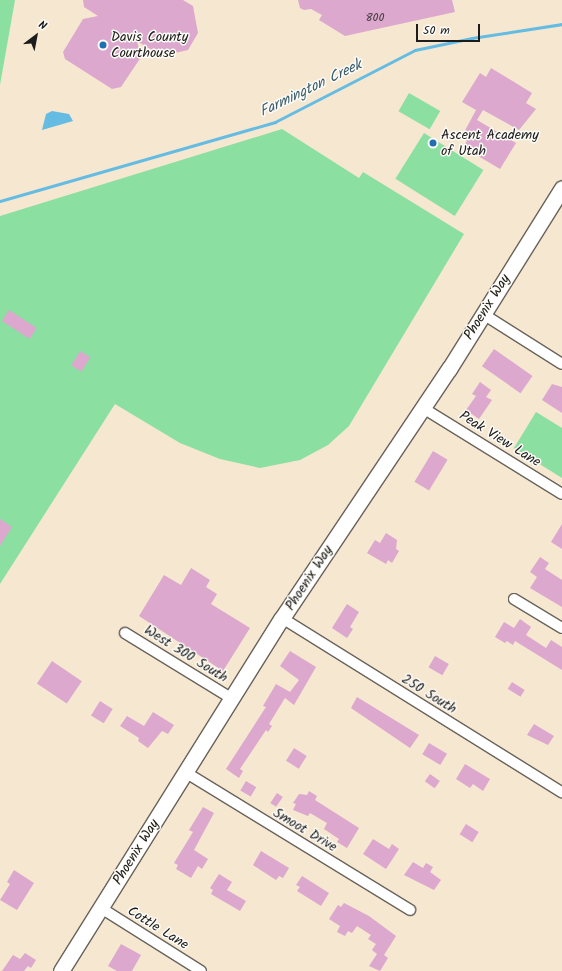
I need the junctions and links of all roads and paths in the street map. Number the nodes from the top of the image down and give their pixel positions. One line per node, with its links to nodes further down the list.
1 (562, 188): 2 (street, Phoenix Way)
2 (483, 314): 3 (street); 4 (street, Phoenix Way)
3 (562, 364)
4 (423, 408): 5 (street, Peak View Lane); 7 (street, Phoenix Way)
5 (562, 494)
6 (514, 599): 8 (street)
7 (282, 618): 10 (street, Phoenix Way); 12 (street, 250 South)
8 (562, 628)
9 (125, 633): 10 (street, West 300 South)
10 (231, 698): 11 (street, Phoenix Way)
11 (185, 772): 13 (street, Phoenix Way); 14 (street, Smoot Drive)
12 (562, 792)
13 (101, 908): 15 (street, Phoenix Way); 16 (street, Cottle Lane)
14 (410, 910)
15 (61, 971)
16 (201, 971)

